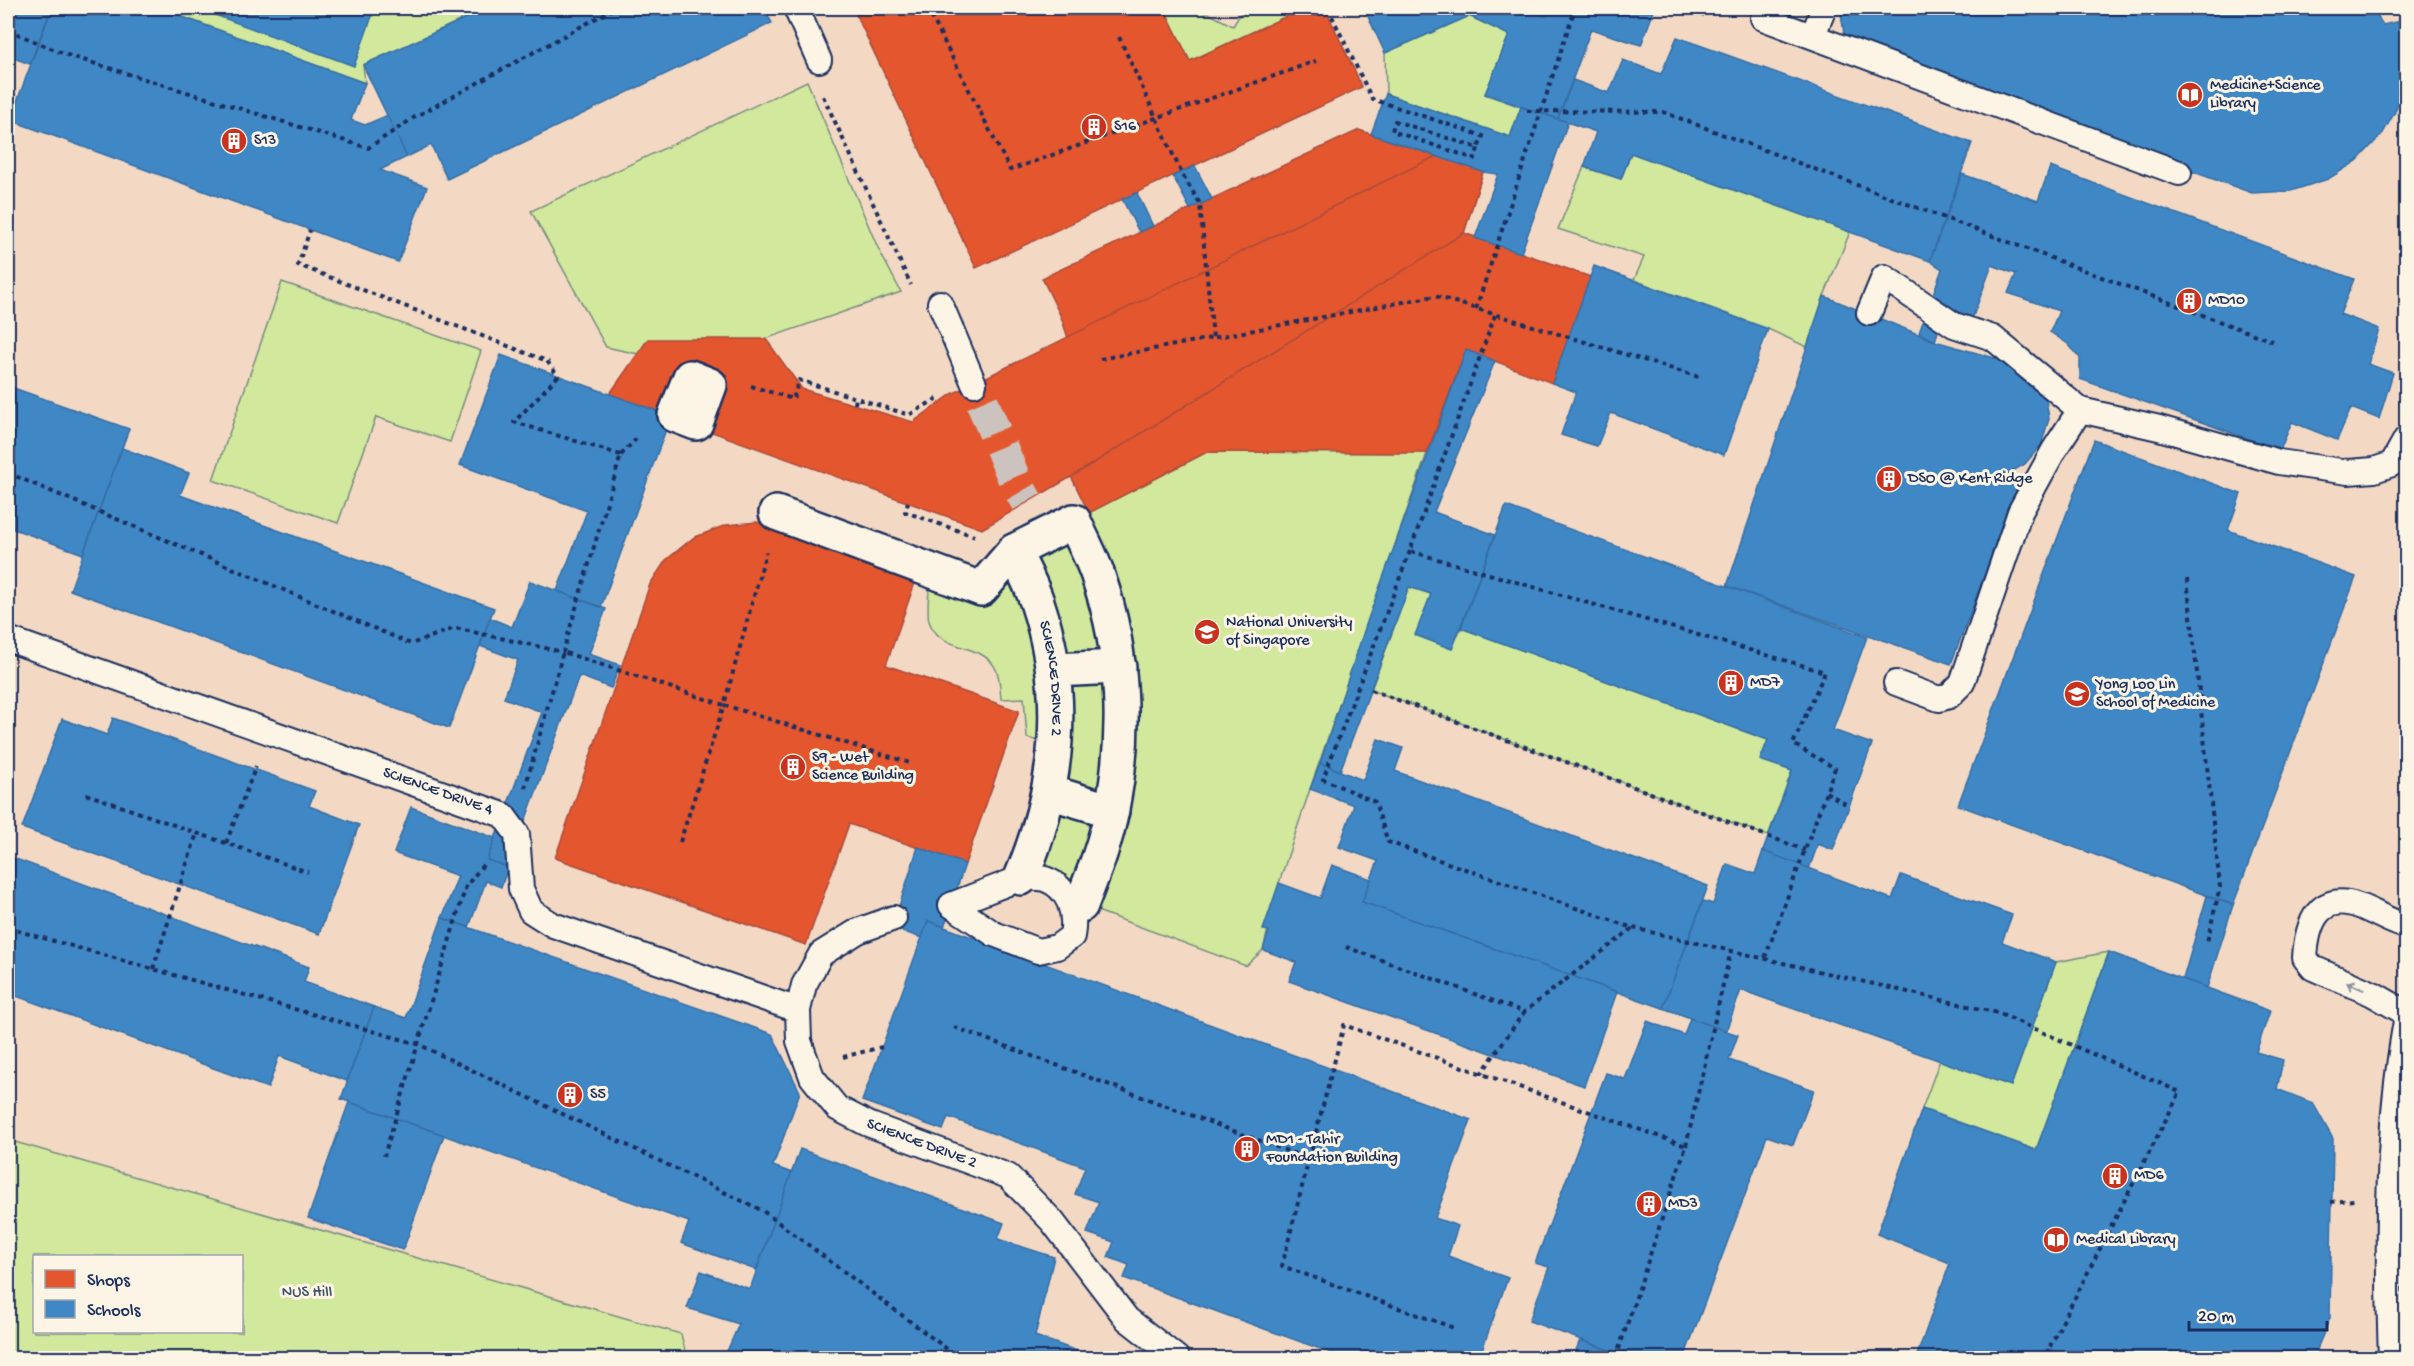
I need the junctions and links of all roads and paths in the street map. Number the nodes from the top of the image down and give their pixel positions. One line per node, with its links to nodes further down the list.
1 (615, 8): 10 (path)
2 (796, 8): 13 (lane)
3 (927, 8): 14 (path)
4 (1289, 8): 8 (path)
5 (1328, 8): 17 (path)
6 (1575, 8): 22 (path)
7 (1824, 8): 11 (lane)
8 (1292, 13)
9 (1763, 18): 11 (lane)
10 (8, 30)
11 (1813, 35): 18 (lane)
12 (1119, 37): 25 (path)
13 (819, 60)
14 (1316, 61)
15 (819, 87): 20 (path)
16 (1527, 111): 26 (path)
17 (1478, 148): 17 (path)
18 (2179, 173)
19 (310, 230): 44 (path)
20 (915, 293)
21 (940, 303): 30 (lane)
22 (1476, 309): 24 (path); 25 (path)
23 (1869, 313): 34 (lane)
24 (1495, 315): 28 (path); 41 (path)
25 (1213, 338): 27 (path)
26 (2277, 343)
27 (1101, 359)
28 (1699, 376)
29 (741, 382): 32 (path)
30 (974, 384)
31 (950, 392): 32 (path)
32 (856, 398): 33 (path)
33 (855, 404)
34 (2080, 410): 35 (lane); 47 (lane)
35 (2406, 439)
36 (8, 473): 44 (path)
37 (908, 502): 39 (path)
38 (776, 513): 40 (street); 49 (path)
39 (979, 538)
40 (1014, 551): 45 (street); 46 (street, SCIENCE DRIVE 2)
41 (1410, 551): 54 (path); 69 (path)
42 (2187, 579): 70 (path)
43 (8, 639): 50 (lane, SCIENCE DRIVE 4)
44 (563, 652): 49 (path); 52 (path)
45 (1119, 667): 46 (street); 57 (street)
46 (1053, 670): 53 (street, SCIENCE DRIVE 2)
47 (1896, 683)
48 (1371, 690): 61 (path)
49 (724, 705): 51 (path); 59 (path)
50 (268, 731): 60 (path); 75 (lane, SCIENCE DRIVE 4)
51 (910, 764)
52 (524, 789)
53 (1049, 792): 57 (street); 64 (street, SCIENCE DRIVE 2)
54 (1826, 792): 56 (path); 61 (path)
55 (86, 794): 58 (path)
56 (1850, 806)
57 (1112, 811): 65 (street)
58 (197, 833): 60 (path); 74 (path)
59 (680, 842)
60 (226, 843): 63 (path)
61 (1805, 850): 73 (path)
62 (488, 860): 80 (path)
63 (308, 872)
64 (1033, 879): 64 (lane)
65 (1080, 905)
66 (894, 918): 75 (lane, SCIENCE DRIVE 2)
67 (2406, 926): 77 (lane, one-way to 67)
68 (8, 928): 74 (path)
69 (1633, 928): 72 (path); 76 (path)
70 (2207, 942)
71 (1346, 947): 76 (path)
72 (1731, 951): 73 (path); 82 (path)
73 (1765, 958): 91 (path)
74 (153, 969): 80 (path)
75 (798, 1010): 89 (lane, SCIENCE DRIVE 2)
76 (1524, 1012): 81 (path)
77 (2406, 1013)
78 (2406, 1021): 92 (lane)
79 (954, 1027): 84 (path)
80 (418, 1044): 83 (path); 88 (path)
81 (1482, 1074): 82 (path); 84 (path)
82 (1686, 1146): 90 (path)
83 (384, 1156)
84 (1309, 1159): 87 (path)
85 (2361, 1199): 86 (path)
86 (2331, 1202)
87 (1454, 1328)
88 (959, 1359)
89 (1177, 1359)
90 (1616, 1359)
91 (2044, 1359)
92 (2391, 1359)

